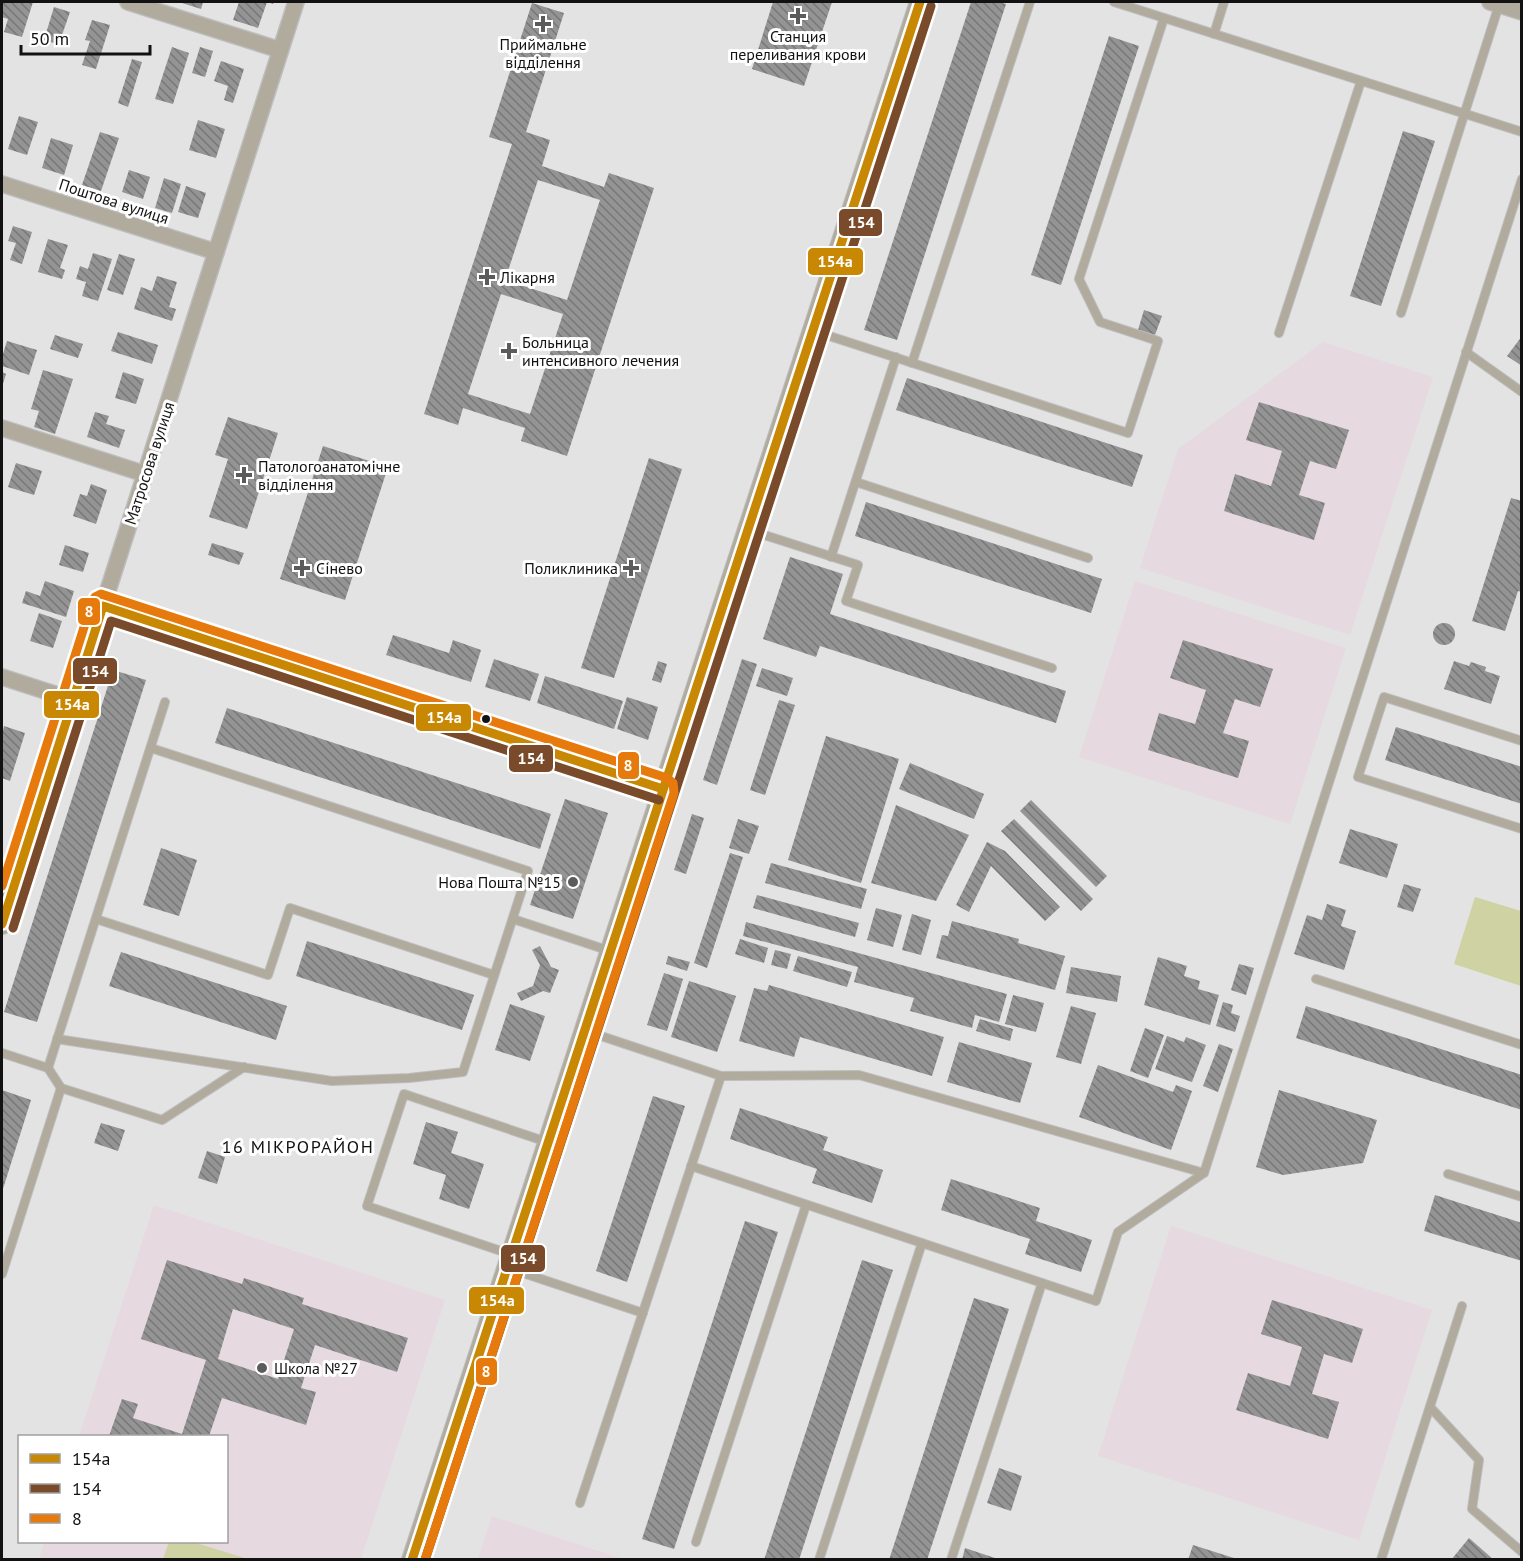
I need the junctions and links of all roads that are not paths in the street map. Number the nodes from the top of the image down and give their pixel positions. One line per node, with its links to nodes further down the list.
1 (128, 2): 11 (street)
2 (296, 2): 11 (street, Матросова вулиця)
3 (920, 2): 19 (street)
4 (1030, 2): 23 (lane)
5 (1114, 2): 9 (lane)
6 (1224, 2): 10 (lane)
7 (1494, 3): 8 (street); 13 (lane)
8 (1521, 12)
9 (1164, 18): 10 (lane); 23 (lane)
10 (1214, 34): 12 (lane)
11 (280, 50): 17 (street, Матросова вулиця)
12 (1361, 81): 13 (lane); 20 (lane)
13 (1464, 114): 14 (lane); 18 (lane)
14 (1521, 132)
15 (1521, 179): 21 (lane)
16 (2, 184): 17 (street, Поштова вулиця)
17 (216, 252): 26 (street, Матросова вулиця)
18 (1401, 313)
19 (813, 330): 22 (lane); 28 (street)
20 (1279, 333)
21 (1466, 352): 24 (lane); 56 (lane)
22 (896, 357): 23 (lane); 27 (lane)
23 (912, 363)
24 (1521, 392)
25 (2, 428): 26 (street)
26 (145, 474): 31 (street, Матросова вулиця)
27 (856, 482): 29 (lane); 30 (lane)
28 (748, 529): 29 (lane); 38 (street)
29 (831, 557): 32 (lane)
30 (1088, 558)
31 (103, 606): 34 (street, Матросова вулиця); 38 (street)
32 (1052, 668)
33 (2, 677): 34 (street)
34 (73, 700): 42 (street, Матросова вулиця)
35 (165, 702): 37 (lane)
36 (1521, 741): 39 (lane)
37 (151, 748): 40 (lane); 41 (lane)
38 (663, 789): 43 (street)
39 (1521, 829)
40 (96, 919): 44 (lane); 47 (lane)
41 (513, 919): 43 (lane); 44 (lane)
42 (2, 924)
43 (610, 951): 46 (street)
44 (494, 975): 50 (lane)
45 (1316, 979): 48 (lane)
46 (584, 1031): 52 (lane); 54 (street)
47 (57, 1039): 50 (lane); 51 (lane)
48 (1521, 1045)
49 (2, 1053): 51 (lane)
50 (244, 1067): 53 (lane)
51 (48, 1068): 53 (lane)
52 (721, 1076): 55 (lane); 56 (lane)
53 (61, 1088): 62 (lane)
54 (548, 1142): 61 (street); 61 (lane)
55 (691, 1166): 59 (lane); 65 (lane)
56 (1204, 1173): 63 (lane)
57 (1448, 1174): 58 (lane)
58 (1521, 1197)
59 (806, 1204): 60 (lane); 68 (lane)
60 (922, 1243): 63 (lane); 71 (lane)
61 (509, 1261): 65 (lane); 70 (street)
62 (2, 1274)
63 (1042, 1283): 72 (lane)
64 (1462, 1306): 66 (lane)
65 (643, 1312): 67 (lane)
66 (1430, 1407): 69 (lane); 73 (lane)
67 (580, 1503)
68 (696, 1542)
69 (1521, 1552)
70 (412, 1560)
71 (819, 1560)
72 (951, 1560)
73 (1381, 1560)

